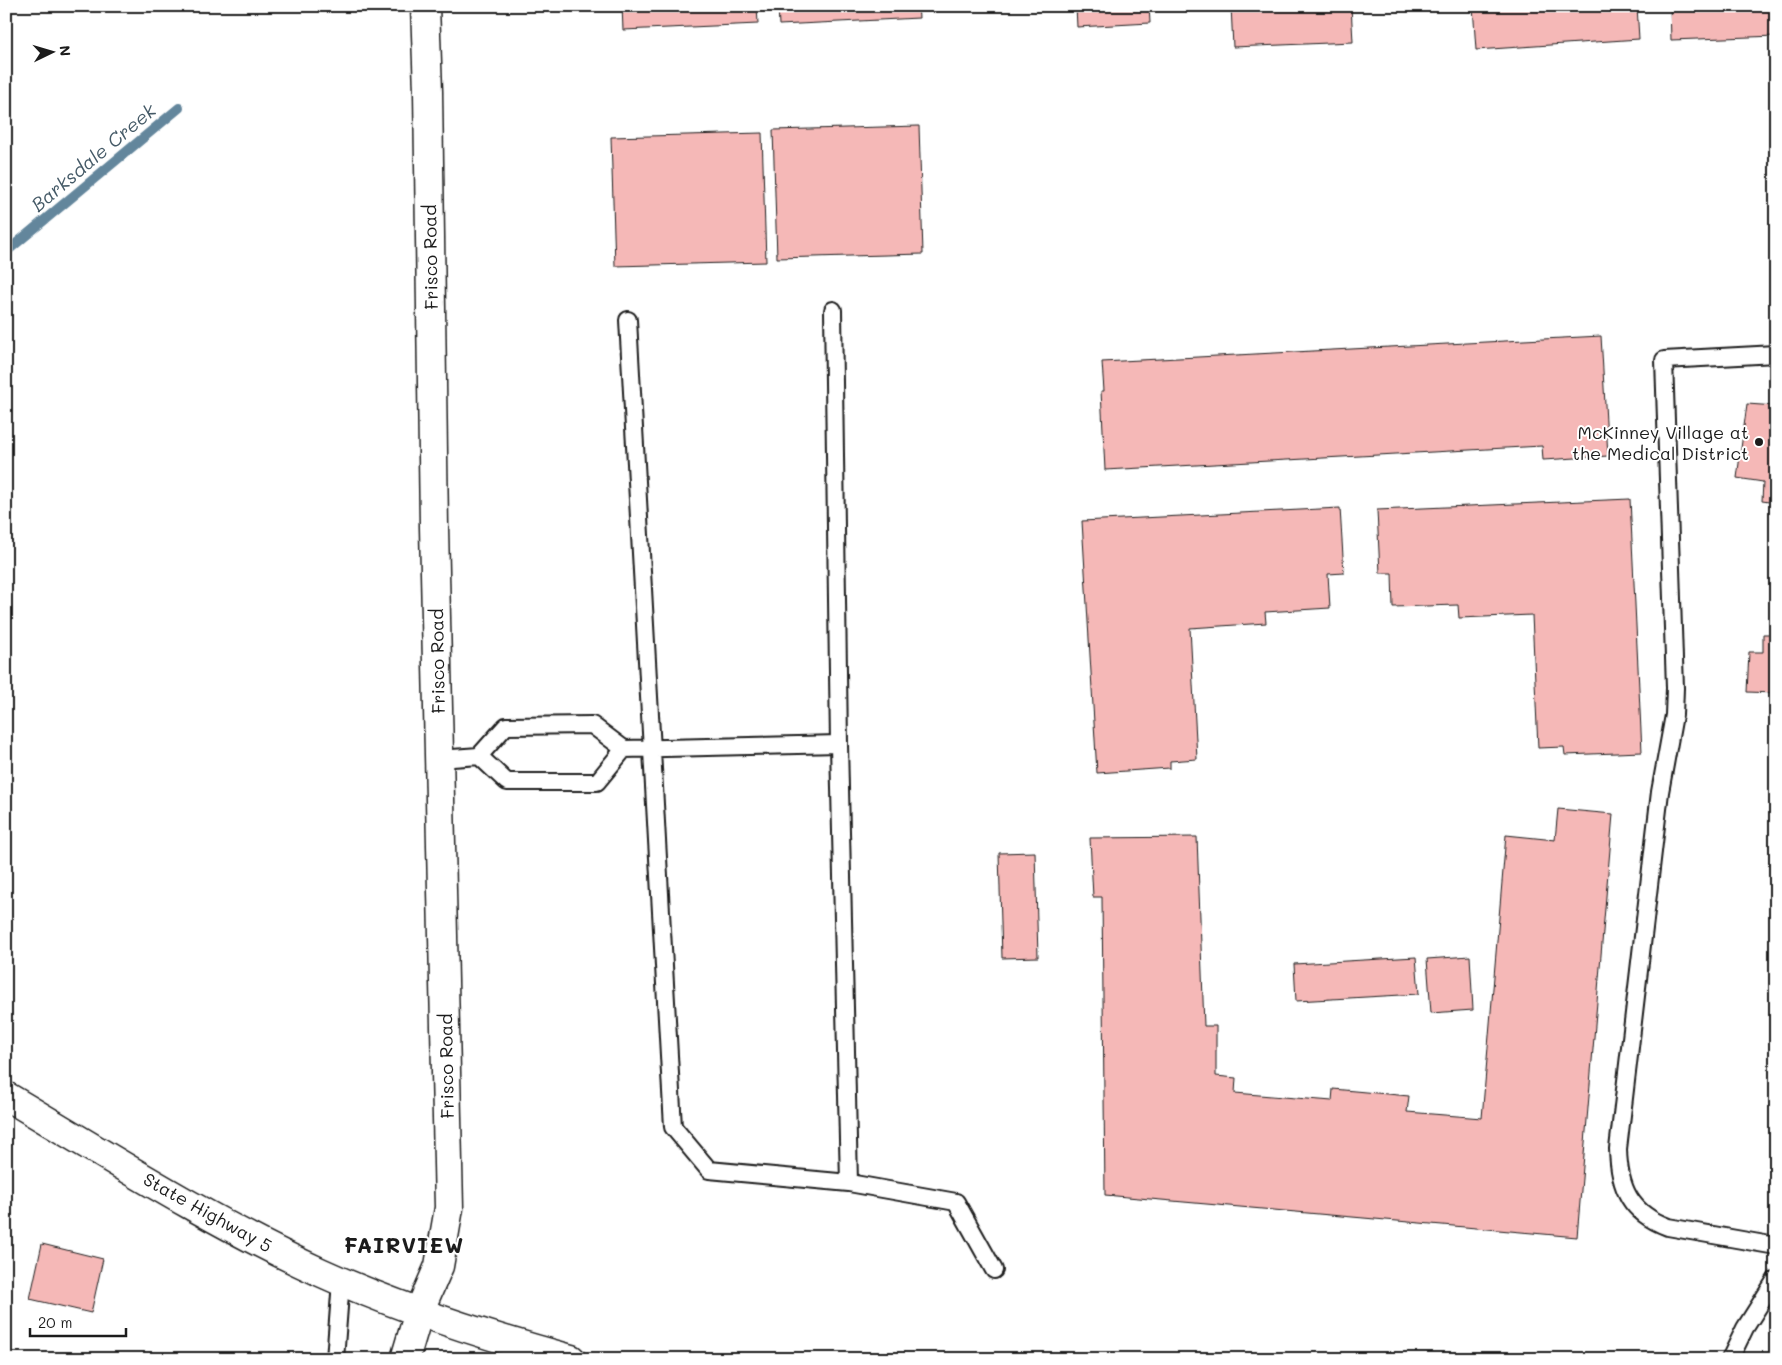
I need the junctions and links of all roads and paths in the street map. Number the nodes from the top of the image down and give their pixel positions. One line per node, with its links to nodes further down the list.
1 (425, 6): 9 (street, Frisco Road)
2 (833, 310): 5 (lane)
3 (628, 320): 6 (lane)
4 (1776, 354): 12 (lane)
5 (839, 744): 6 (lane); 11 (lane)
6 (651, 748): 7 (lane); 11 (lane)
7 (624, 749): 8 (lane); 8 (lane)
8 (479, 756): 9 (lane)
9 (439, 758): 16 (street, Frisco Road)
10 (6, 1096): 15 (street, State Highway 5)
11 (849, 1183): 13 (lane)
12 (1776, 1246)
13 (994, 1270)
14 (1776, 1279): 20 (lane)
15 (341, 1281): 16 (street, State Highway 5); 17 (lane)
16 (419, 1312): 18 (street, Frisco Road); 19 (street, State Highway 5)
17 (335, 1359)
18 (405, 1359)
19 (571, 1359)
20 (1730, 1359)

